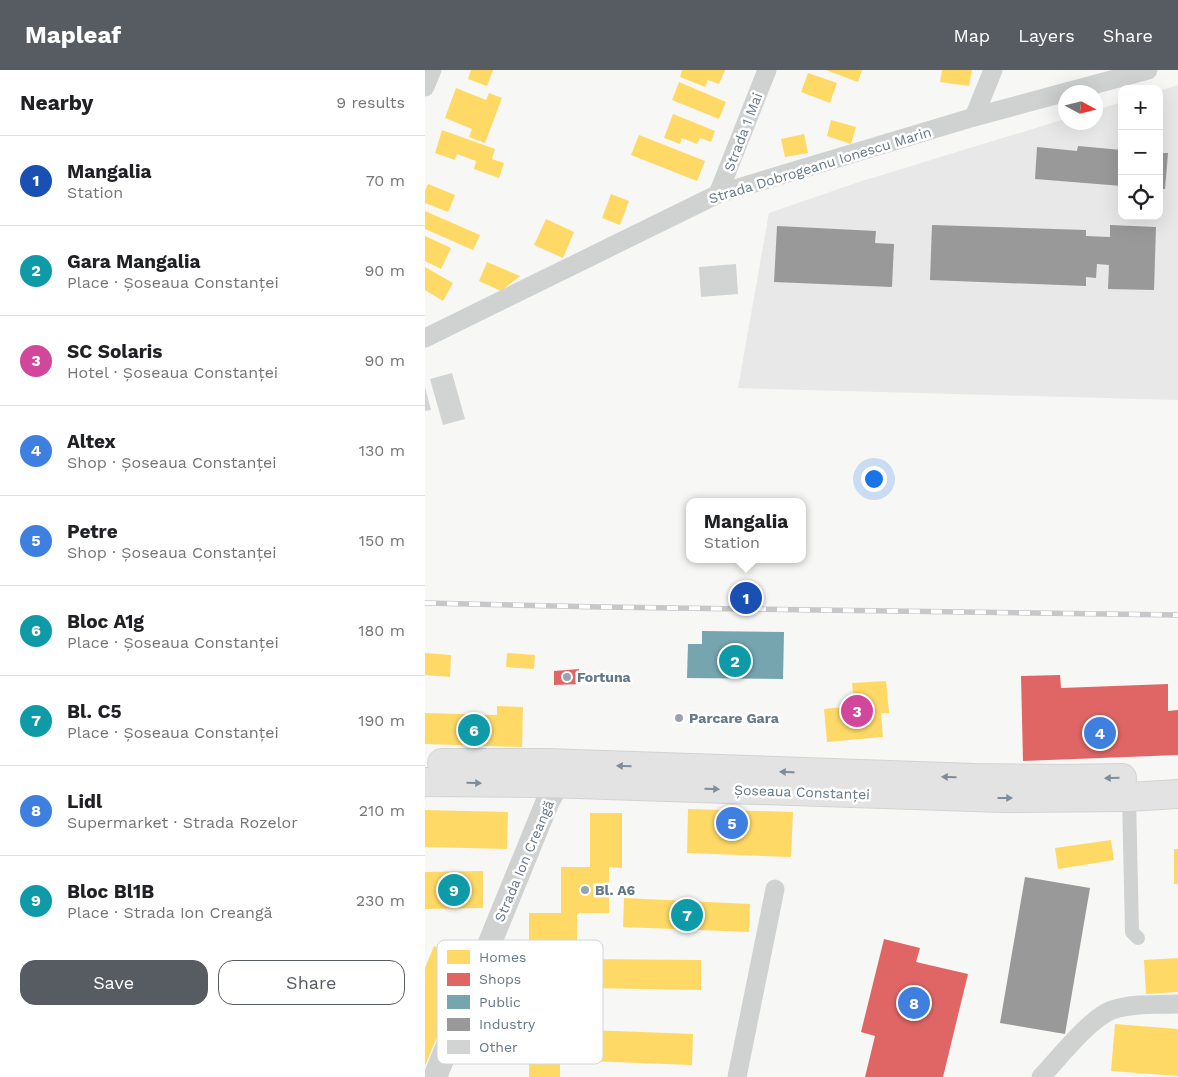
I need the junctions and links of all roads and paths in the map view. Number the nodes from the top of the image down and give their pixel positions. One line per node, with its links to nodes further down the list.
1 (432, 70): 5 (street)
2 (767, 70): 7 (street, Strada 1 Mai)
3 (993, 70): 6 (street)
4 (1148, 70): 6 (street, Strada Dobrogeanu Ionescu Marin)
5 (425, 87)
6 (974, 117): 7 (street, Strada Dobrogeanu Ionescu Marin)
7 (718, 194): 8 (street, Strada Dobrogeanu Ionescu Marin)
8 (425, 338)
9 (425, 763): 10 (main road, Șoseaua Constanței, one-way to 9)
10 (1178, 776)
11 (425, 782): 12 (main road, Șoseaua Constanței, one-way to 12)
12 (557, 784): 14 (main road, Șoseaua Constanței, one-way to 14); 17 (street, Strada Ion Creangă)
13 (1178, 794): 14 (main road, Șoseaua Constanței)
14 (1129, 797): 16 (street)
15 (775, 889): 21 (street)
16 (1138, 938)
17 (491, 940)
18 (1178, 1004): 22 (street)
19 (440, 1064): 20 (street, Strada Ion Creangă)
20 (435, 1077)
21 (737, 1077)
22 (1041, 1077)

